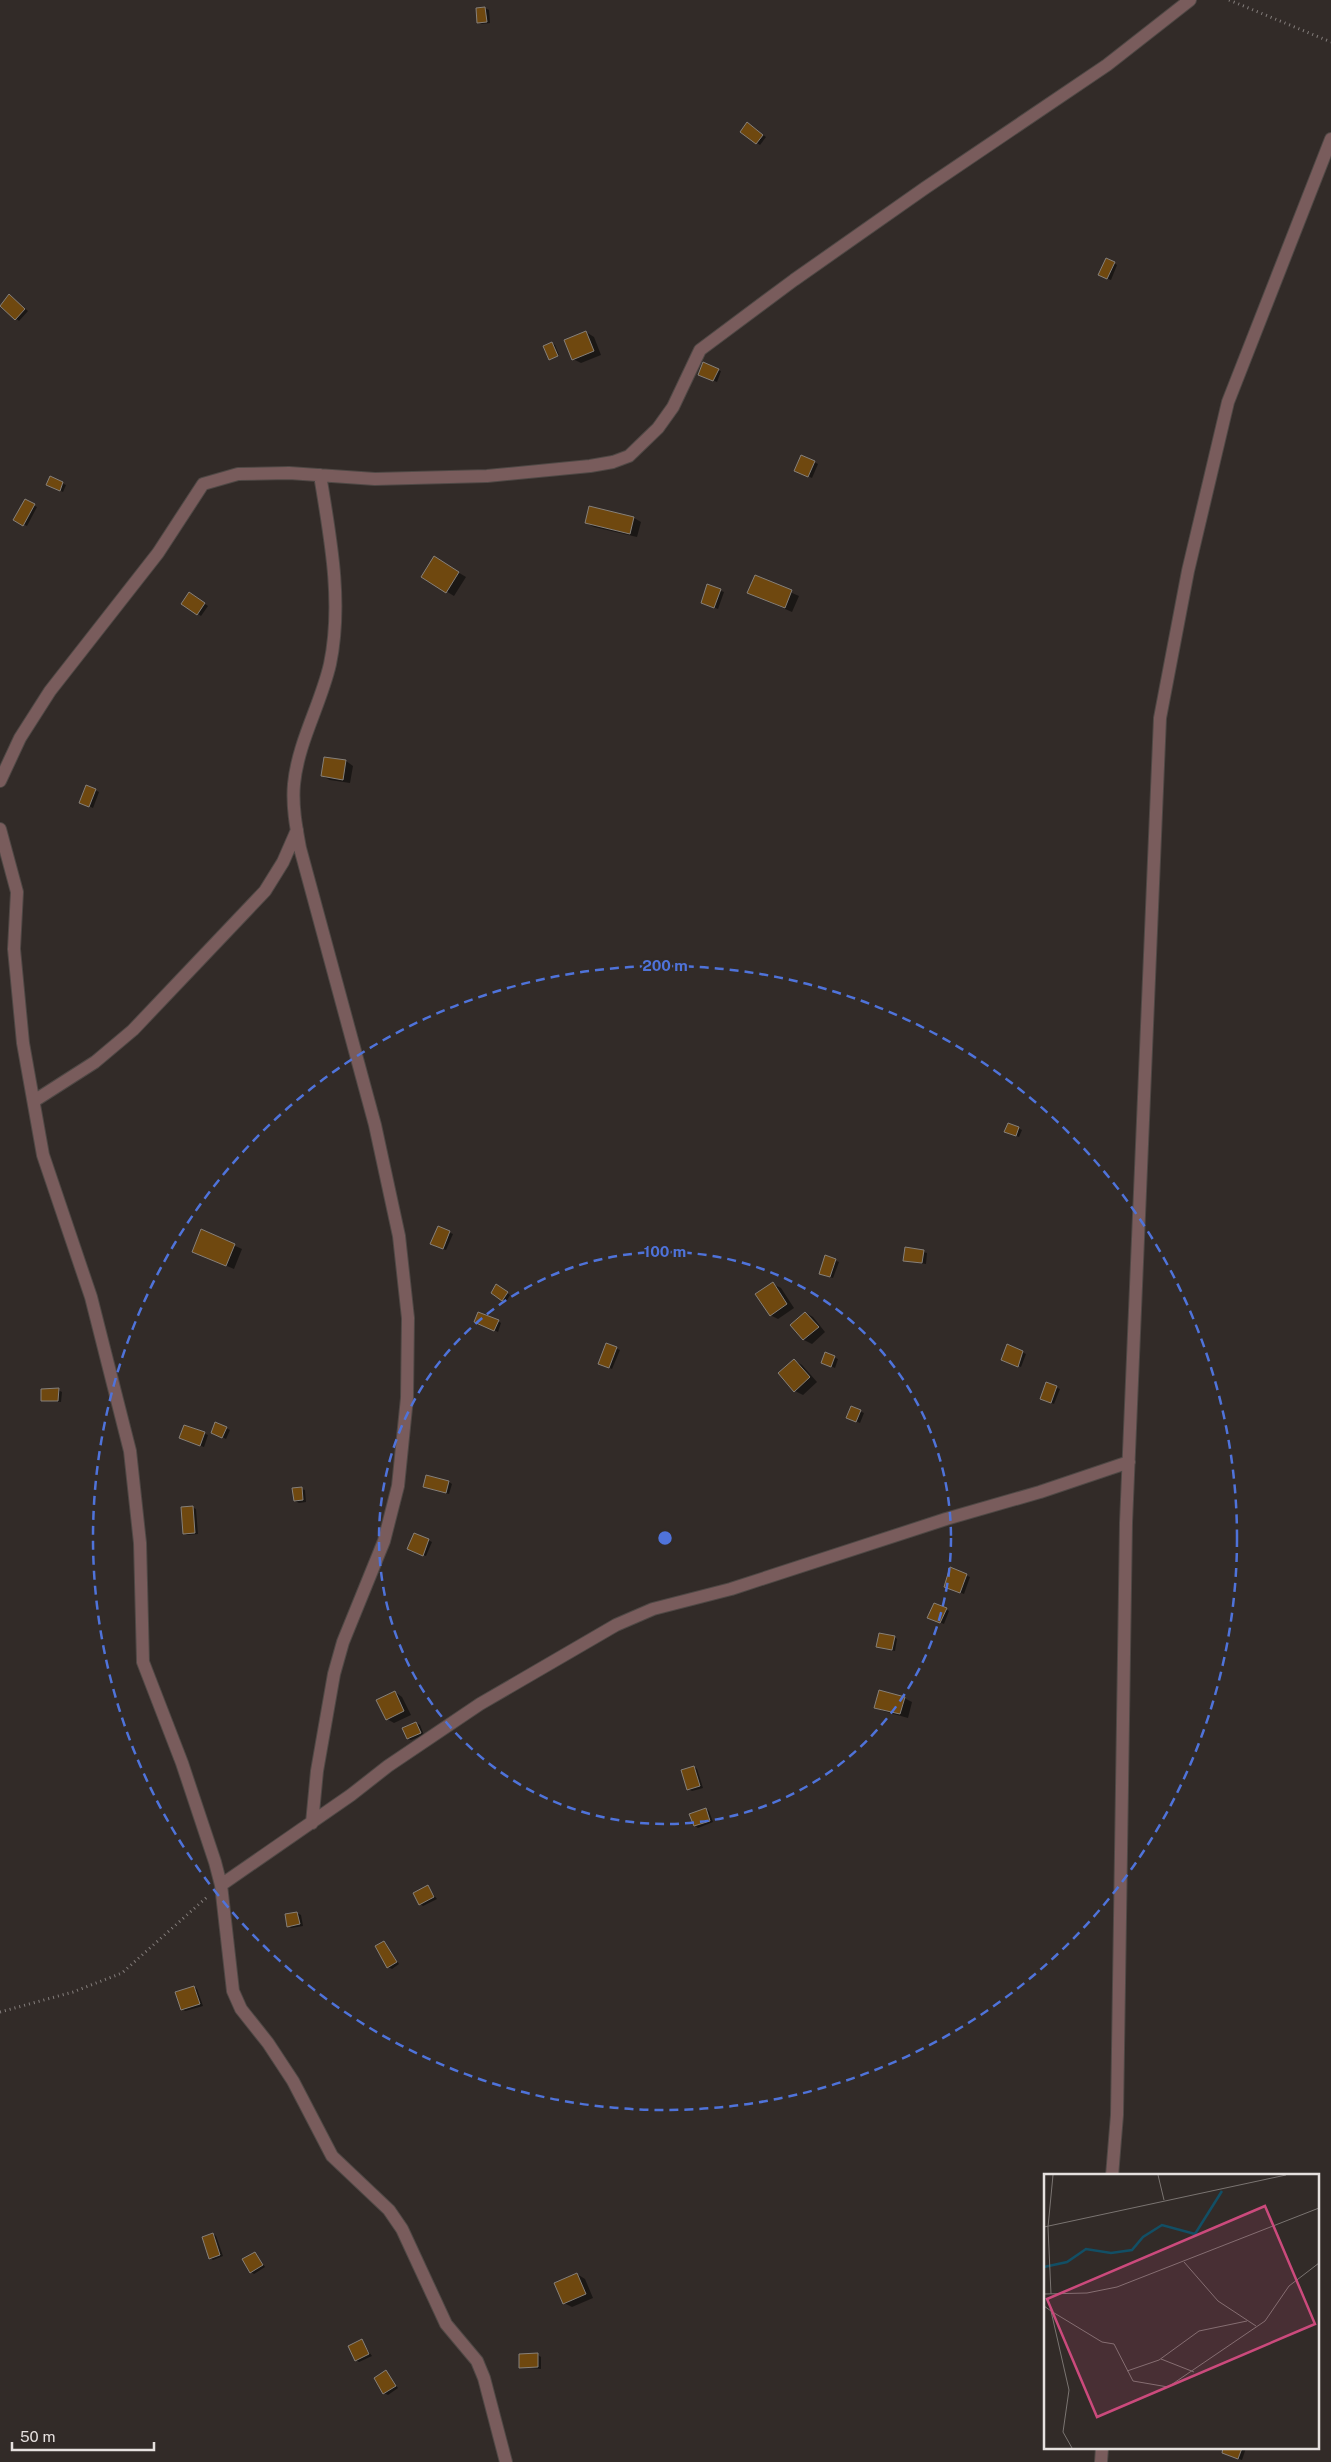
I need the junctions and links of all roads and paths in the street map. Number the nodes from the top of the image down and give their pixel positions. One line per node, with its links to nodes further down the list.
1 (1190, 0): 5 (street)
2 (1229, 0): 3 (path)
3 (1331, 42)
4 (1331, 139): 10 (street)
5 (320, 475): 6 (street); 8 (street)
6 (0, 781)
7 (0, 829): 9 (street)
8 (297, 830): 9 (street); 11 (street)
9 (34, 1101): 12 (street)
10 (1129, 1462): 11 (street); 14 (street)
11 (312, 1823): 12 (street)
12 (221, 1884): 13 (path); 15 (street)
13 (0, 2012)
14 (1112, 2174)
15 (506, 2462)

